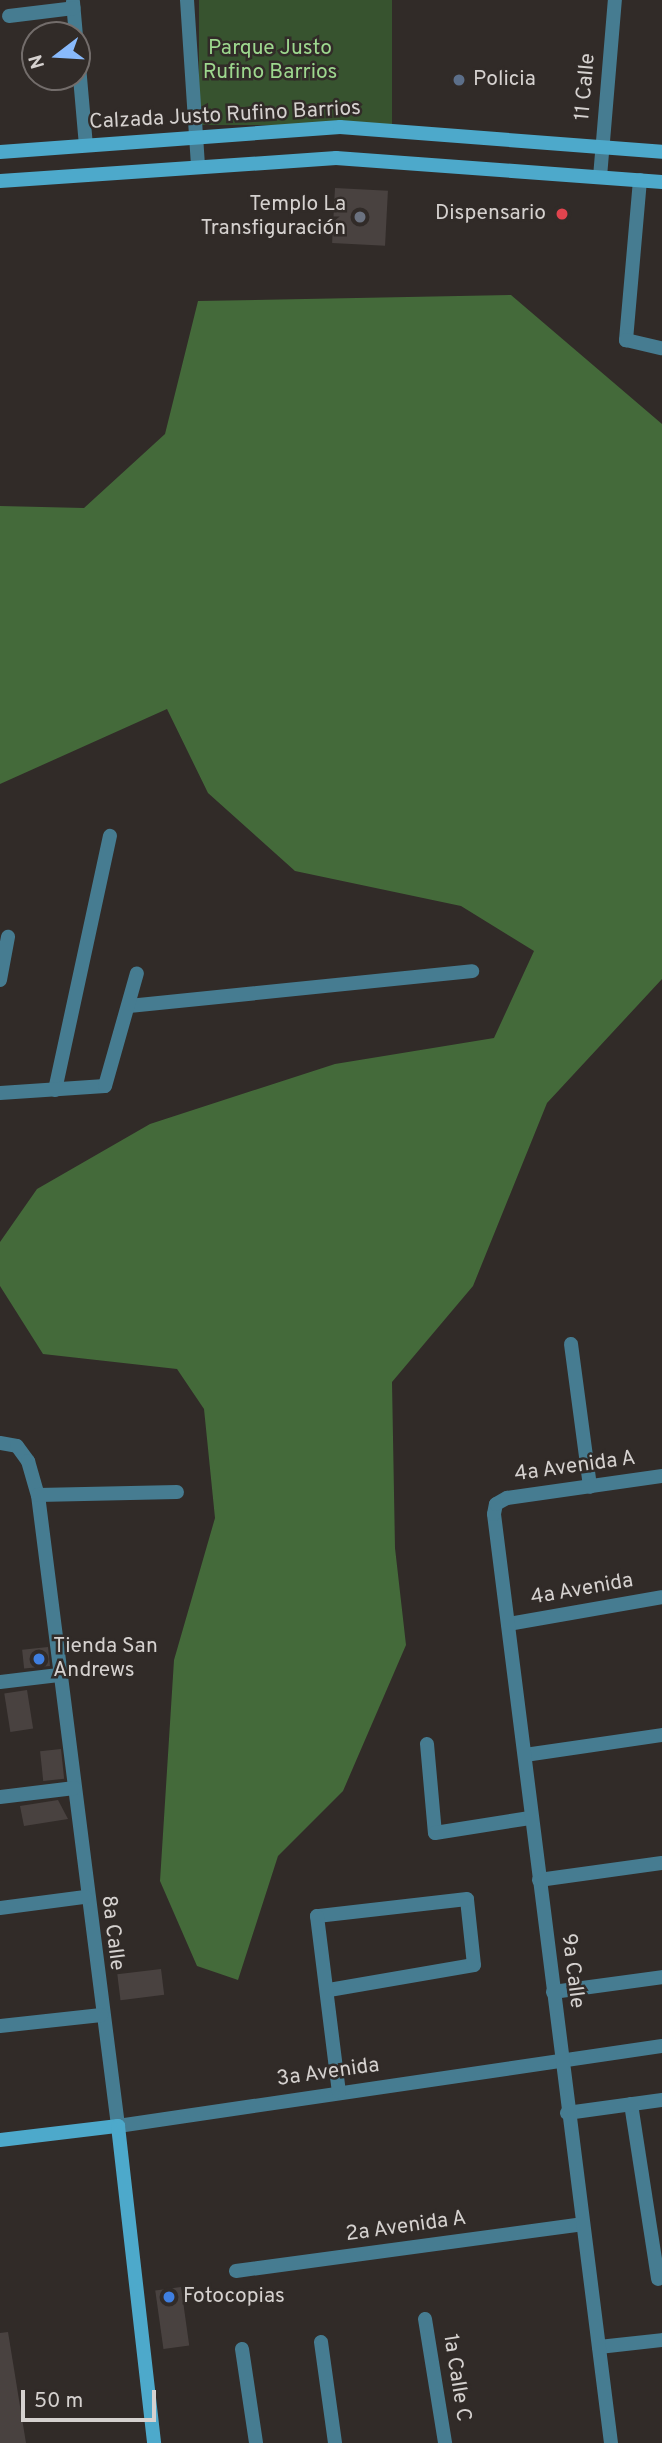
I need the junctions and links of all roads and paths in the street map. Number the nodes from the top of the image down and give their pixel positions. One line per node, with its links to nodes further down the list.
1 (187, 0): 6 (street)
2 (615, 0): 8 (street, 11 Calle)
3 (74, 4): 4 (street)
4 (9, 16)
5 (81, 91): 7 (street)
6 (195, 137): 7 (street, Calzada Justo Rufino Barrios); 8 (street, Calzada Justo Rufino Barrios); 11 (street)
7 (86, 145): 9 (street, Calzada Justo Rufino Barrios)
8 (602, 147): 10 (street, Calzada Justo Rufino Barrios); 12 (street, 11 Calle)
9 (0, 152)
10 (662, 152)
11 (198, 165): 12 (street); 14 (street)
12 (600, 177): 13 (street)
13 (640, 180): 15 (street); 16 (street)
14 (0, 181)
15 (662, 182)
16 (662, 348)
17 (110, 836): 23 (street)
18 (8, 937): 21 (street)
19 (471, 971): 22 (street)
20 (137, 974): 22 (street)
21 (0, 980)
22 (129, 1006): 23 (street)
23 (55, 1090): 24 (street)
24 (0, 1093)
25 (571, 1344): 28 (street)
26 (2, 1443): 30 (street, 8a Calle)
27 (662, 1476): 28 (street, 4a Avenida A)
28 (590, 1488): 31 (street, 4a Avenida A)
29 (177, 1492): 30 (street)
30 (38, 1495): 34 (street, 8a Calle)
31 (496, 1504): 33 (street, 9a Calle)
32 (662, 1597): 33 (street, 4a Avenida)
33 (509, 1623): 38 (street, 9a Calle)
34 (59, 1675): 35 (street); 39 (street, 8a Calle)
35 (0, 1682)
36 (662, 1735): 38 (street)
37 (426, 1744): 41 (street)
38 (524, 1755): 41 (street, 9a Calle)
39 (74, 1788): 40 (street); 44 (street, 8a Calle)
40 (0, 1797)
41 (530, 1818): 43 (street, 9a Calle)
42 (662, 1863): 43 (street)
43 (539, 1880): 48 (street, 9a Calle)
44 (85, 1897): 45 (street); 49 (street, 8a Calle)
45 (0, 1908)
46 (662, 1977): 48 (street)
47 (330, 1990): 47 (street); 53 (street)
48 (553, 1992): 52 (street, 9a Calle)
49 (101, 2015): 50 (street); 57 (street, 8a Calle)
50 (0, 2026)
51 (662, 2046): 52 (street, 3a Avenida)
52 (562, 2061): 53 (street, 3a Avenida); 56 (street, 9a Calle)
53 (339, 2092): 57 (street, 3a Avenida)
54 (662, 2101): 55 (street)
55 (631, 2104): 56 (street); 61 (street)
56 (567, 2113): 59 (street, 9a Calle)
57 (118, 2126): 58 (street, 3a Avenida); 67 (street, 8a Calle)
58 (0, 2140)
59 (582, 2224): 60 (street, 2a Avenida A); 65 (street, 9a Calle)
60 (236, 2271)
61 (658, 2279)
62 (425, 2319): 70 (street, 1a Calle C)
63 (662, 2340): 65 (street)
64 (321, 2342): 69 (street)
65 (599, 2347): 71 (street, 9a Calle)
66 (242, 2349): 68 (street)
67 (154, 2443)
68 (256, 2443)
69 (335, 2443)
70 (445, 2443)
71 (611, 2443)

